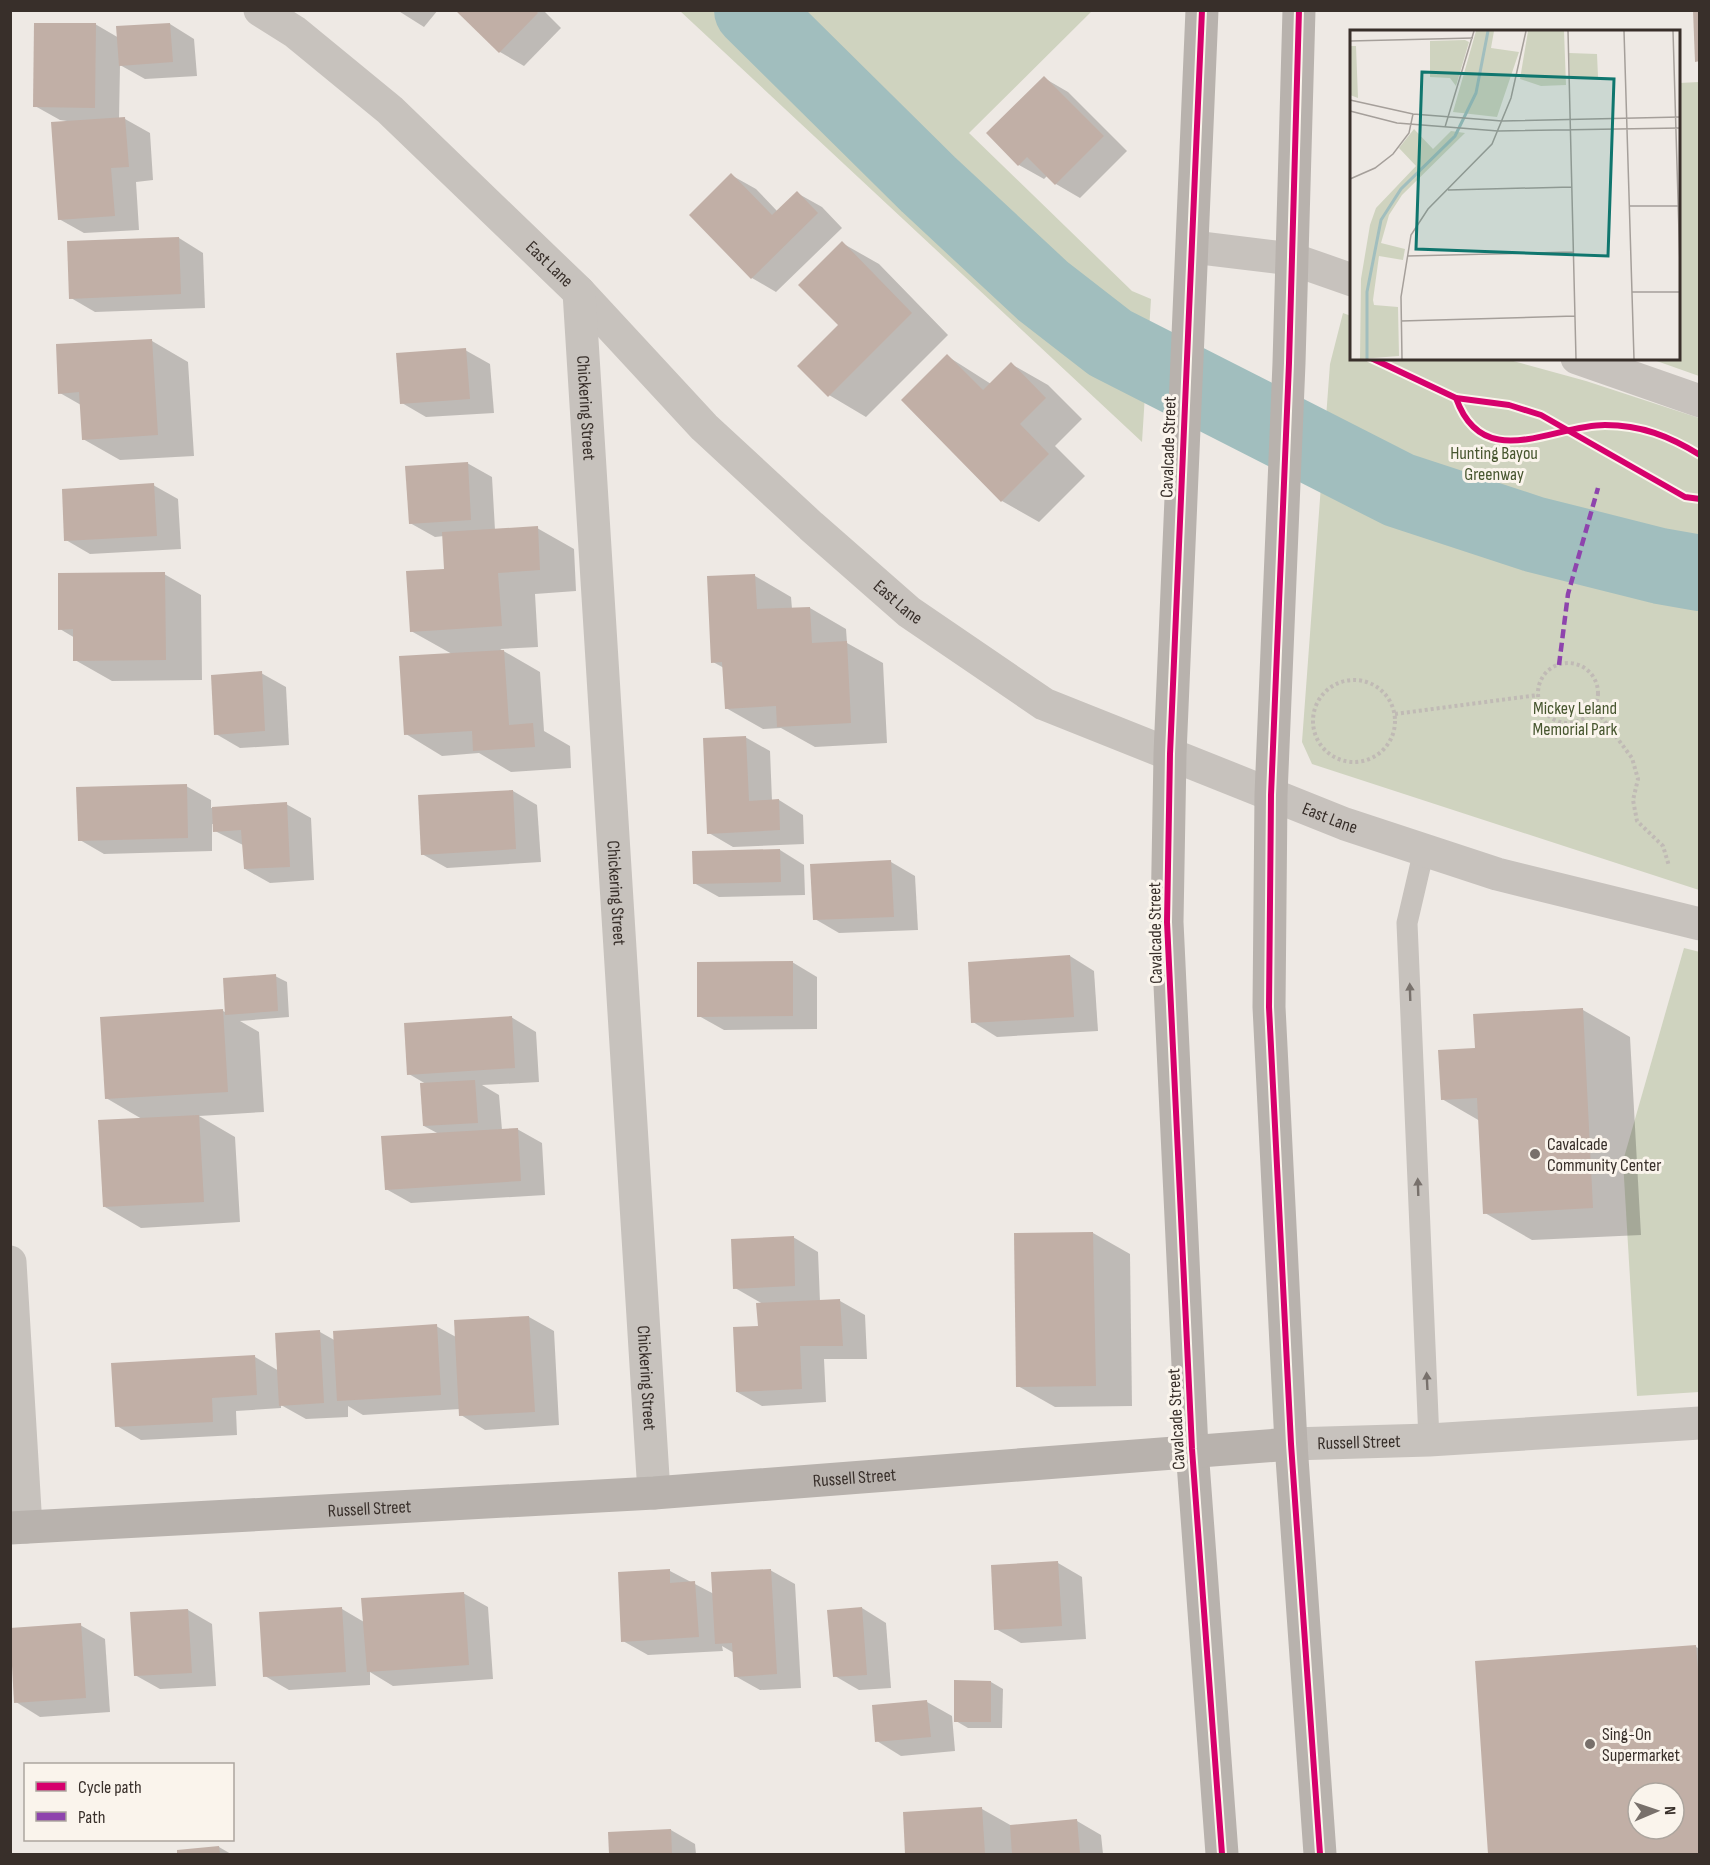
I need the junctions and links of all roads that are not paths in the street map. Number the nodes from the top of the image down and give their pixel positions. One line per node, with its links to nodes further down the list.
1 (260, 10): 7 (street, East Lane)
2 (1202, 10): 4 (main road, Cavalcade Street)
3 (1299, 10): 5 (main road)
4 (1193, 247): 5 (street); 10 (main road, Cavalcade Street)
5 (1292, 259): 6 (street); 11 (main road)
6 (1350, 279)
7 (579, 292): 10 (street, East Lane); 19 (street, Chickering Street)
8 (1583, 360): 9 (street)
9 (1700, 401)
10 (1170, 754): 11 (street, East Lane); 18 (main road, Cavalcade Street)
11 (1272, 795): 12 (street, East Lane); 17 (main road)
12 (1424, 850): 13 (street, East Lane); 16 (lane, one-way to 12)
13 (1700, 924)
14 (10, 1262): 20 (street)
15 (1700, 1423): 16 (street, Russell Street)
16 (1429, 1440): 17 (street, Russell Street)
17 (1291, 1443): 18 (main road, Russell Street); 22 (main road)
18 (1192, 1449): 19 (main road, Russell Street); 21 (main road, Cavalcade Street)
19 (654, 1493): 20 (main road, Russell Street)
20 (18, 1528)
21 (1222, 1854)
22 (1320, 1854)

